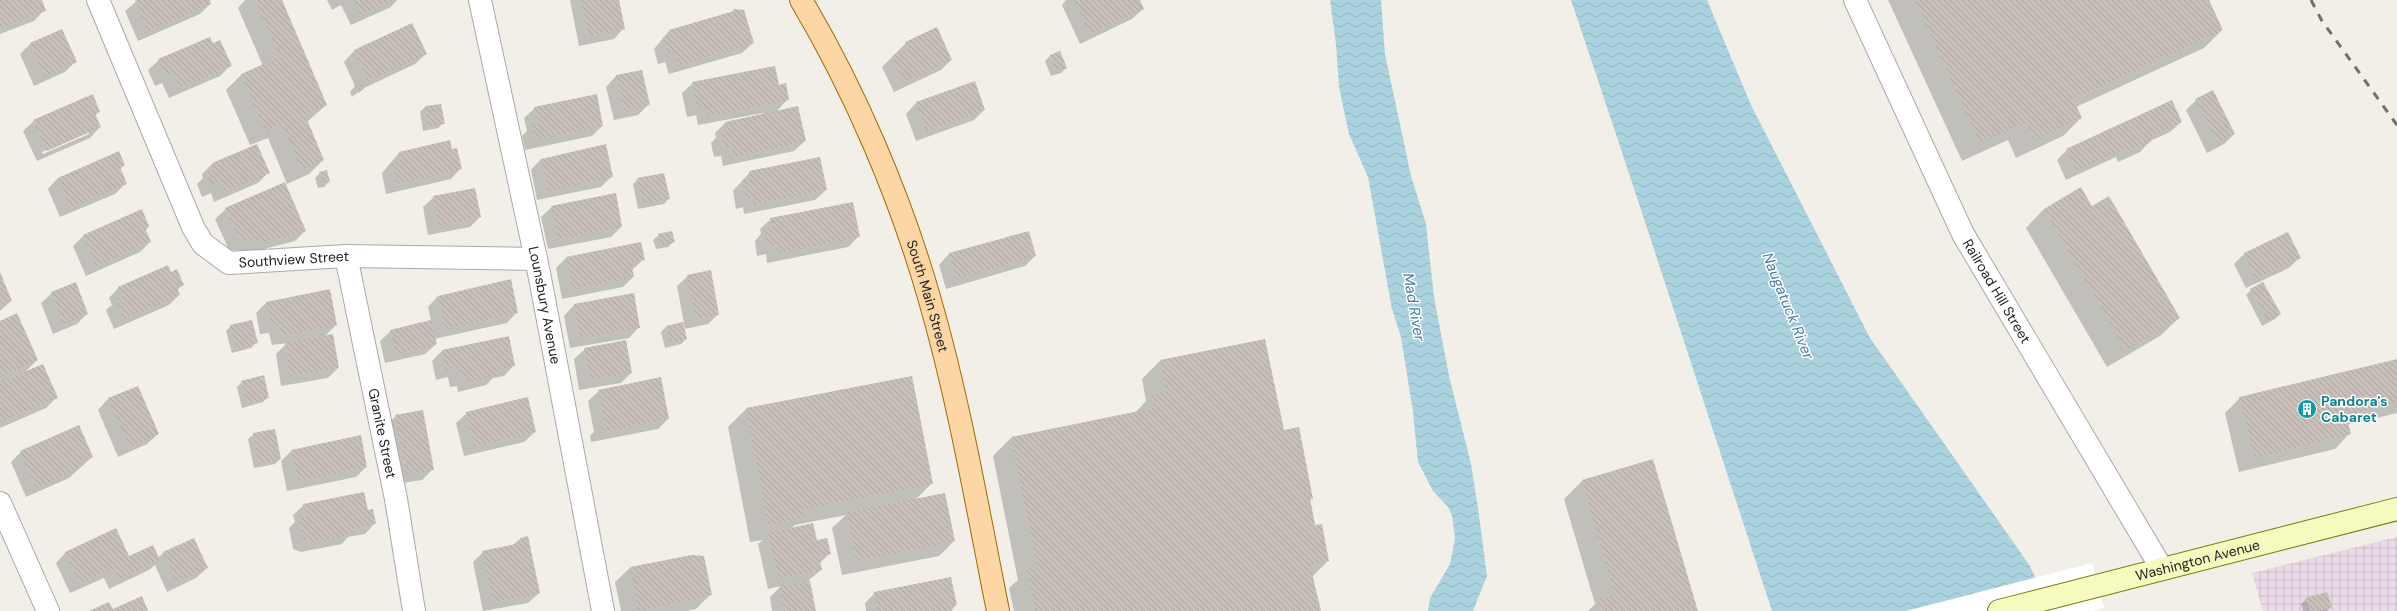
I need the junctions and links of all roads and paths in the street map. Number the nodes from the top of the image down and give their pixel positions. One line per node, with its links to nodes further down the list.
1 (98, 0): 5 (street, Southview Street)
2 (480, 0): 6 (street, Lounsbury Avenue)
3 (801, 0): 13 (main road, South Main Street)
4 (1855, 0): 9 (street, Railroad Hill Street)
5 (346, 256): 6 (street, Southview Street); 11 (street, Granite Street)
6 (536, 259): 12 (street, Lounsbury Avenue)
7 (0, 503): 10 (street)
8 (2397, 509): 9 (main road, Washington Avenue)
9 (2162, 569): 14 (main road, Washington Avenue)
10 (48, 611)
11 (414, 611)
12 (602, 611)
13 (998, 611)
14 (1999, 611)

